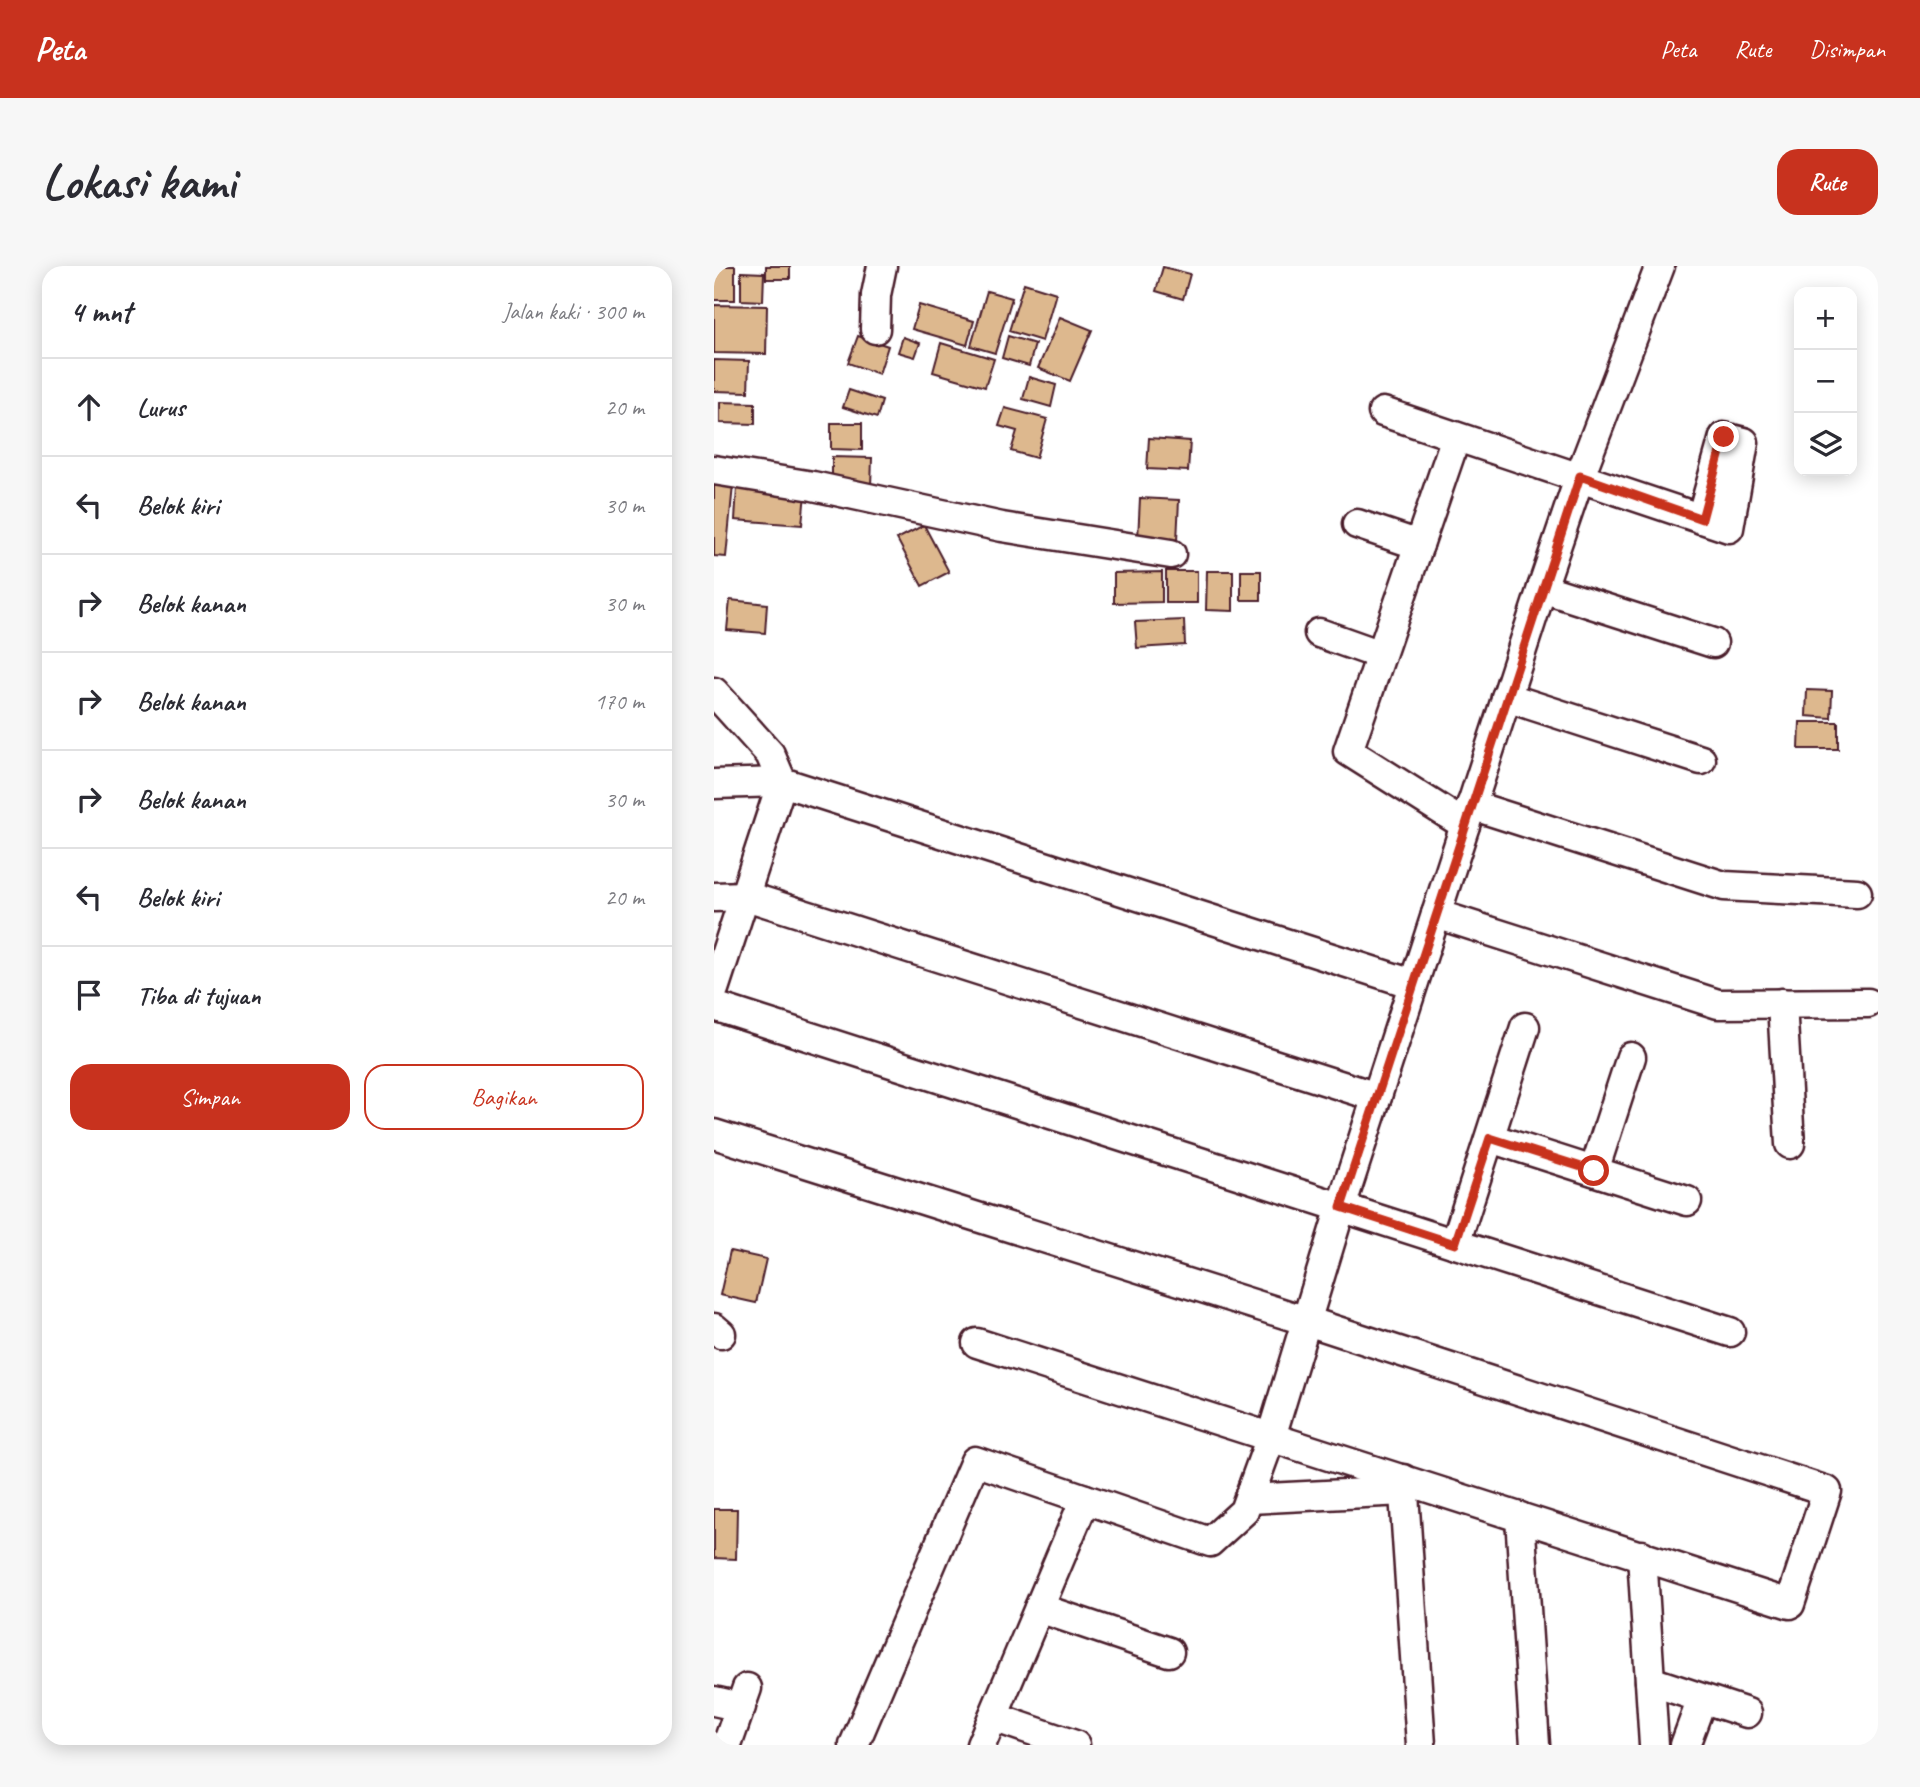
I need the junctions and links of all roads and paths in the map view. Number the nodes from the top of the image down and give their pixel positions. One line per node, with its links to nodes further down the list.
1 (882, 266): 3 (street)
2 (1660, 266): 7 (street)
3 (875, 329)
4 (1383, 412): 5 (street)
5 (1456, 436): 7 (street); 10 (street)
6 (714, 470): 11 (street)
7 (1580, 476): 8 (street); 12 (street)
8 (1702, 519)
9 (1357, 524): 10 (street)
10 (1419, 545): 15 (street)
11 (1171, 554)
12 (1542, 588): 14 (street); 17 (street)
13 (1320, 634): 15 (street)
14 (1713, 643)
15 (1381, 655): 21 (street)
16 (714, 692): 19 (street)
17 (1506, 697): 18 (street); 21 (street)
18 (1701, 760)
19 (782, 782): 20 (street); 23 (street); 26 (street)
20 (714, 784)
21 (1468, 815): 22 (street); 25 (street)
22 (1857, 893)
23 (746, 896): 24 (street); 27 (street); 33 (street)
24 (714, 897)
25 (1436, 914): 26 (street); 28 (street)
26 (1413, 984): 33 (street)
27 (714, 989)
28 (1782, 1003): 29 (street); 36 (street)
29 (1868, 1003)
30 (714, 1006): 39 (street)
31 (1525, 1027): 35 (street)
32 (1631, 1058): 37 (street)
33 (1377, 1097): 39 (street)
34 (714, 1134): 41 (street)
35 (1490, 1138): 37 (street); 40 (street)
36 (1790, 1144)
37 (1594, 1171): 38 (street)
38 (1687, 1201)
39 (1341, 1207): 40 (street); 41 (street)
40 (1455, 1244): 42 (street)
41 (1307, 1321): 44 (street); 49 (street)
42 (1730, 1332)
43 (977, 1343): 44 (street)
44 (1271, 1437): 45 (street); 47 (street)
45 (1403, 1485): 47 (street); 48 (street); 61 (street)
46 (1085, 1499): 47 (street); 50 (street); 58 (street)
47 (1249, 1499)
48 (1520, 1517): 49 (street); 62 (street)
49 (1642, 1555): 52 (street)
50 (1039, 1608): 51 (street); 56 (street)
51 (1169, 1652)
52 (1650, 1681): 53 (street); 63 (street)
53 (1702, 1699): 55 (street); 64 (street)
54 (714, 1700): 57 (street)
55 (1747, 1713)
56 (993, 1717): 59 (street); 60 (street)
57 (727, 1745)
58 (854, 1745)
59 (981, 1745)
60 (1075, 1745)
61 (1421, 1745)
62 (1535, 1745)
63 (1654, 1745)
64 (1685, 1745)

